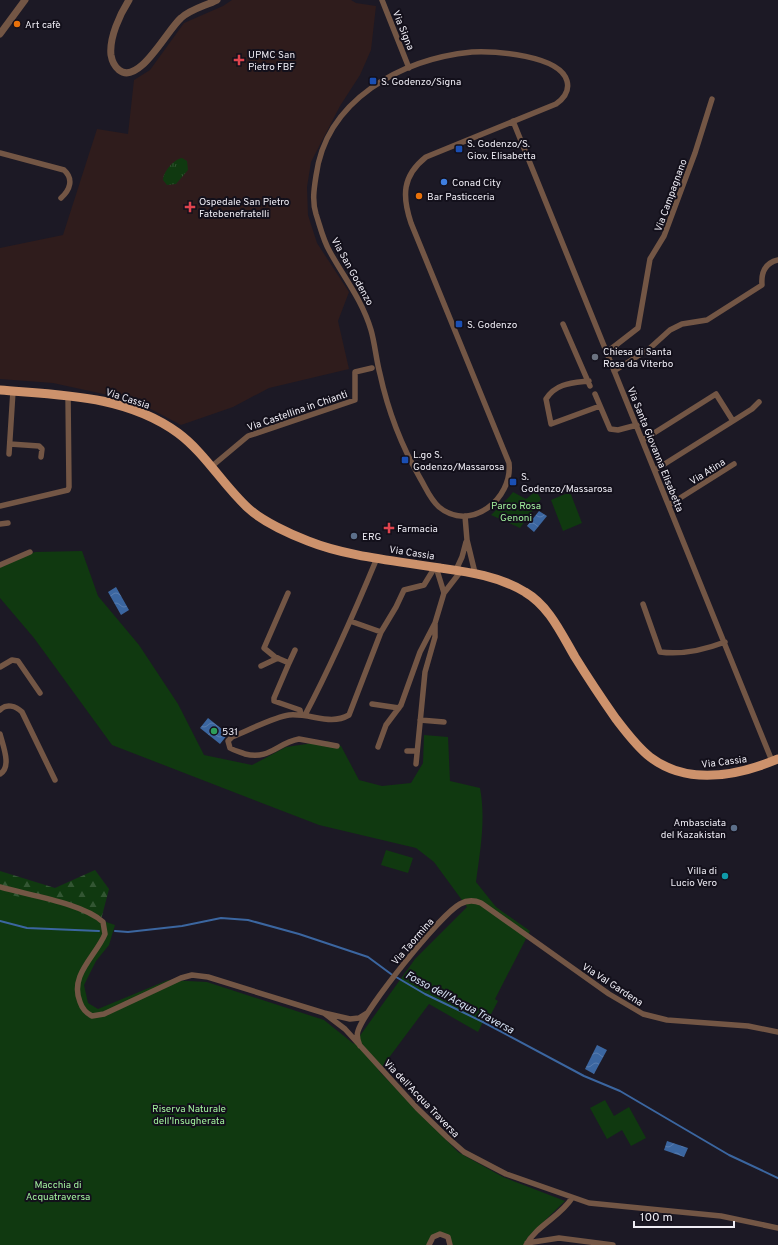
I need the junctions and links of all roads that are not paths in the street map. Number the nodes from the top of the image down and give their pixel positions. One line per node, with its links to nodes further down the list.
1 (25, 0): 5 (street)
2 (129, 0): 3 (street)
3 (216, 0)
4 (382, 0): 6 (street, Via Signa)
5 (0, 34)
6 (409, 68): 8 (street, Via San Godenzo); 33 (street, Via San Godenzo)
7 (712, 99): 13 (street, Via Campagnano)
8 (513, 121): 13 (street, Via Santa Giovanna Elisabetta); 33 (street, Via San Godenzo)
9 (0, 153): 10 (street)
10 (61, 198)
11 (778, 260): 15 (street)
12 (563, 324): 21 (street)
13 (607, 352): 15 (street, Via Santa Giovanna Elisabetta)
14 (372, 368): 29 (street, Via Castellina in Chianti)
15 (614, 371): 23 (street, Via Santa Giovanna Elisabetta)
16 (0, 390): 17 (main road, Via Cassia)
17 (12, 391): 19 (main road, Via Cassia); 25 (street)
18 (595, 394): 21 (street)
19 (68, 395): 29 (main road, Via Cassia); 32 (street)
20 (759, 402): 22 (street)
21 (600, 406): 23 (street)
22 (733, 421): 24 (street); 30 (street)
23 (636, 425): 24 (street, Via Santa Giovanna Elisabetta)
24 (643, 440): 30 (street, Via Santa Giovanna Elisabetta)
25 (10, 444): 26 (street); 27 (street)
26 (9, 454)
27 (41, 457)
28 (734, 464): 31 (street, Via Atina)
29 (211, 467): 38 (main road, Via Cassia)
30 (655, 470): 31 (street, Via Santa Giovanna Elisabetta)
31 (669, 505): 49 (street, Via Santa Giovanna Elisabetta)
32 (0, 506)
33 (465, 516): 36 (street)
34 (8, 523): 35 (street)
35 (0, 524)
36 (466, 540): 41 (street); 42 (street)
37 (30, 552): 39 (street)
38 (377, 558): 40 (main road, Via Cassia); 46 (street)
39 (0, 565)
40 (435, 567): 41 (main road, Via Cassia); 43 (street); 48 (street)
41 (459, 570): 42 (main road, Via Cassia); 43 (street)
42 (475, 573): 67 (main road, Via Cassia)
43 (444, 593): 47 (street)
44 (288, 594): 51 (street)
45 (643, 604): 49 (street)
46 (350, 621): 48 (street); 59 (street)
47 (435, 623): 58 (street); 60 (street)
48 (381, 632): 59 (street)
49 (725, 642): 67 (street, Via Santa Giovanna Elisabetta)
50 (295, 650): 52 (street)
51 (278, 658): 52 (street); 53 (street)
52 (289, 663): 59 (street)
53 (261, 666)
54 (0, 668): 55 (street)
55 (40, 694)
56 (372, 704): 58 (street)
57 (1, 707): 70 (street)
58 (399, 708): 64 (street)
59 (303, 715): 63 (street)
60 (420, 720): 61 (street); 66 (street)
61 (444, 722)
62 (0, 734): 69 (street)
63 (337, 746)
64 (378, 747)
65 (407, 751): 66 (street)
66 (416, 752): 68 (street)
67 (775, 760)
68 (416, 764)
69 (0, 774)
70 (55, 780)
71 (0, 888): 74 (street, Via dell'Acqua Traversa)
72 (481, 903): 73 (street, Via Taormina); 75 (street, Via Val Gardena)
73 (369, 1012): 74 (street, Via dell'Acqua Traversa); 76 (street, Via Taormina)
74 (324, 1013): 76 (street, Via dell'Acqua Traversa)
75 (778, 1032)
76 (360, 1046): 77 (street, Via dell'Acqua Traversa)
77 (572, 1198): 78 (street, Via dell'Acqua Traversa); 79 (street)
78 (778, 1228)
79 (526, 1244): 82 (street)
80 (429, 1245): 81 (street)
81 (450, 1245)
82 (613, 1245)

